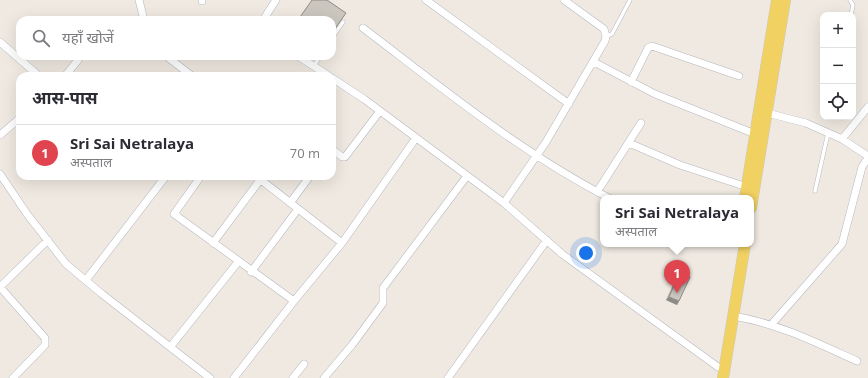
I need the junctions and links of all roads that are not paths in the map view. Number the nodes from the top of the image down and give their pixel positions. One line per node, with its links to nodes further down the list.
1 (139, 0): 10 (street)
2 (276, 0): 11 (street)
3 (426, 0): 32 (street)
4 (564, 0): 15 (street)
5 (630, 0): 15 (lane)
6 (776, 0): 39 (main road)
7 (785, 0): 35 (main road)
8 (850, 0): 9 (lane)
9 (852, 12)
10 (143, 16)
11 (266, 16)
12 (343, 22): 14 (lane)
13 (363, 28): 45 (street)
14 (336, 32)
15 (606, 36): 23 (street)
16 (0, 42): 17 (street)
17 (16, 56)
18 (21, 60): 25 (street)
19 (78, 60): 26 (street)
20 (171, 60): 27 (street)
21 (304, 60): 24 (street)
22 (318, 60): 24 (lane)
23 (594, 62): 31 (street); 32 (street)
24 (314, 66): 28 (street)
25 (34, 72)
26 (68, 72)
27 (187, 72)
28 (323, 72)
29 (739, 76): 31 (street)
30 (336, 81): 34 (street)
31 (631, 82): 39 (street)
32 (569, 104): 45 (street)
33 (868, 107): 42 (street)
34 (380, 111): 41 (street); 44 (street)
35 (767, 113): 38 (street); 59 (main road)
36 (16, 121): 40 (street)
37 (641, 123): 43 (street)
38 (828, 133): 42 (street); 55 (lane)
39 (755, 134): 54 (main road)
40 (0, 135)
41 (416, 138): 48 (street); 66 (street)
42 (842, 139): 46 (street)
43 (629, 143): 54 (street); 56 (street)
44 (336, 152)
45 (536, 156): 56 (street); 61 (street)
46 (868, 157): 75 (street)
47 (0, 174): 63 (street)
48 (467, 176): 61 (street); 84 (street)
49 (163, 180): 71 (street)
50 (198, 180): 65 (street)
51 (257, 180): 65 (street)
52 (261, 180): 60 (street)
53 (307, 180): 60 (street)
54 (747, 187): 58 (main road)
55 (815, 191)
56 (597, 192): 57 (street)
57 (603, 195)
58 (746, 195)
59 (753, 195)
60 (290, 203): 62 (street)
61 (504, 204): 64 (street)
62 (298, 209): 66 (street); 70 (street)
63 (48, 240): 71 (street); 72 (street)
64 (547, 240): 79 (street); 85 (street)
65 (213, 243): 69 (street)
66 (342, 243): 73 (street)
67 (738, 247): 79 (main road)
68 (744, 247): 74 (main road)
69 (238, 262): 70 (street); 76 (street)
70 (251, 272): 73 (street)
71 (86, 280): 76 (street)
72 (1, 286): 80 (street)
73 (294, 301): 82 (street)
74 (733, 316): 75 (street); 86 (main road)
75 (771, 325): 77 (street)
76 (171, 346): 81 (street)
77 (857, 361)
78 (304, 364): 83 (street)
79 (717, 373)
80 (13, 378)
81 (210, 378)
82 (234, 378)
83 (294, 378)
84 (324, 378)
85 (448, 378)
86 (724, 378)

